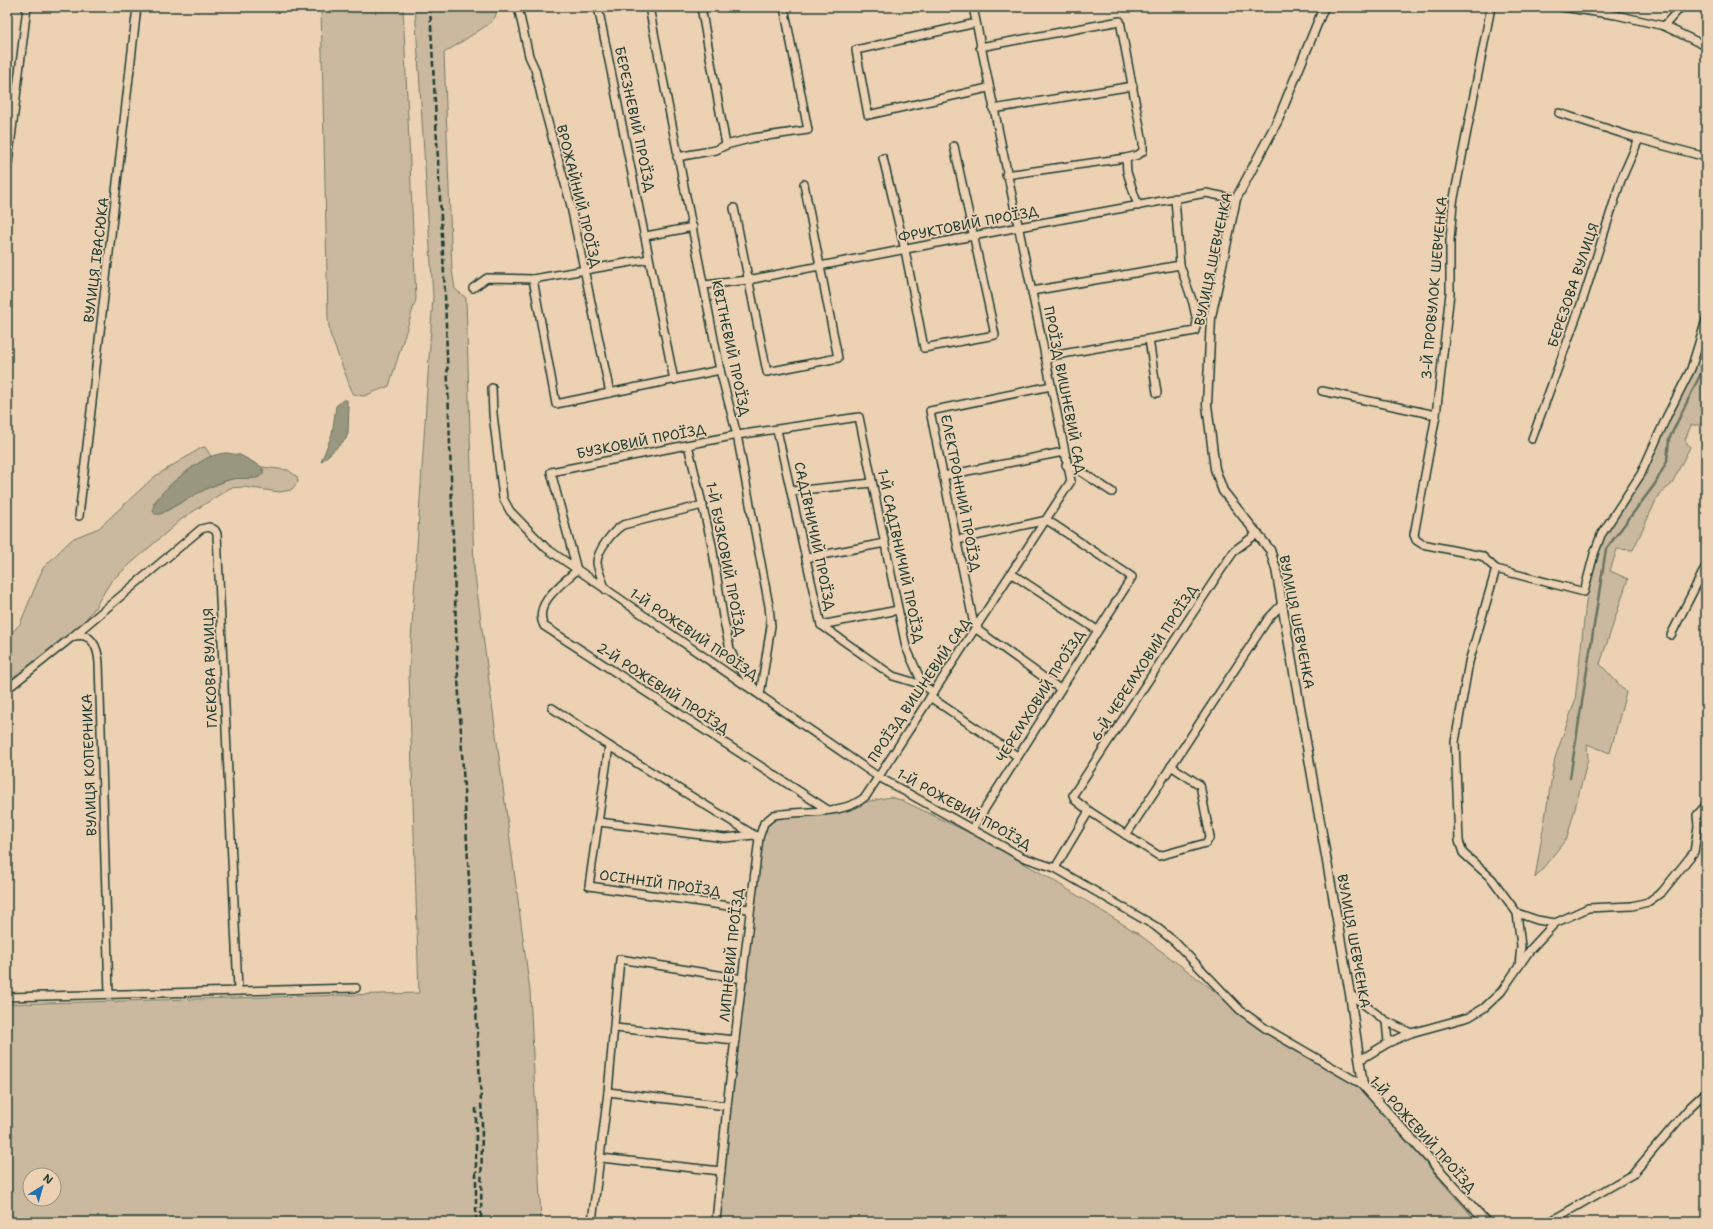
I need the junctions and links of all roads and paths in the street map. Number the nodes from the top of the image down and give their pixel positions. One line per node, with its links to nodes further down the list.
1 (27, 7): 28 (street)
2 (137, 7): 72 (street, ВУЛИЦЯ ІВАСЮКА)
3 (518, 7): 43 (street, ВРОЖАЙНИЙ ПРОЇЗД)
4 (598, 7): 37 (street, БЕРЕЗНЕВИЙ ПРОЇЗД)
5 (650, 7): 25 (street, КВІТНЕВИЙ ПРОЇЗД)
6 (701, 7): 22 (street)
7 (784, 7): 22 (street)
8 (972, 7): 13 (street, ПРОЇЗД ВИШНЕВИЙ САД)
9 (1324, 7): 32 (street, ВУЛИЦЯ ШЕВЧЕНКА)
10 (1491, 7): 59 (street, 3-Й ПРОВУЛОК ШЕВЧЕНКА)
11 (1561, 7): 14 (street)
12 (1681, 7): 14 (street)
13 (976, 24): 16 (street, ПРОЇЗД ВИШНЕВИЙ САД); 18 (street)
14 (1664, 26): 15 (street)
15 (1706, 46)
16 (980, 47): 17 (street); 18 (street, ПРОЇЗД ВИШНЕВИЙ САД)
17 (1133, 86): 19 (street); 27 (street)
18 (988, 88): 19 (street, ПРОЇЗД ВИШНЕВИЙ САД)
19 (993, 109): 29 (street, ПРОЇЗД ВИШНЕВИЙ САД)
20 (1559, 113): 21 (street)
21 (1639, 139): 24 (street); 63 (street, БЕРЕЗОВА ВУЛИЦЯ)
22 (726, 145): 25 (street)
23 (954, 146): 38 (street)
24 (1706, 157)
25 (677, 158): 36 (street, КВІТНЕВИЙ ПРОЇЗД)
26 (883, 158): 39 (street)
27 (1126, 158): 29 (street); 33 (street)
28 (7, 171)
29 (1006, 175): 35 (street, ПРОЇЗД ВИШНЕВИЙ САД)
30 (804, 184): 42 (street)
31 (1175, 198): 32 (street, ФРУКТОВИЙ ПРОЇЗД); 33 (street, ФРУКТОВИЙ ПРОЇЗД); 41 (street)
32 (1236, 199): 74 (street, ВУЛИЦЯ ШЕВЧЕНКА)
33 (1138, 206): 35 (street, ФРУКТОВИЙ ПРОЇЗД)
34 (734, 208): 45 (street)
35 (1019, 226): 38 (street, ФРУКТОВИЙ ПРОЇЗД); 48 (street, ПРОЇЗД ВИШНЕВИЙ САД)
36 (693, 227): 37 (street); 46 (street, КВІТНЕВИЙ ПРОЇЗД)
37 (646, 236): 40 (street, БЕРЕЗНЕВИЙ ПРОЇЗД)
38 (973, 237): 39 (street, ФРУКТОВИЙ ПРОЇЗД); 39 (street)
39 (904, 250): 42 (street, ФРУКТОВИЙ ПРОЇЗД)
40 (649, 259): 43 (street); 53 (street, БЕРЕЗНЕВИЙ ПРОЇЗД)
41 (1180, 265): 48 (street); 50 (street)
42 (822, 266): 45 (street, ФРУКТОВИЙ ПРОЇЗД); 45 (street)
43 (584, 270): 44 (street); 57 (street, ВРОЖАЙНИЙ ПРОЇЗД)
44 (533, 279): 47 (street); 57 (street)
45 (748, 280): 46 (street, ФРУКТОВИЙ ПРОЇЗД)
46 (704, 285): 52 (street, КВІТНЕВИЙ ПРОЇЗД)
47 (473, 288)
48 (1032, 291): 51 (street, ПРОЇЗД ВИШНЕВИЙ САД)
49 (1706, 320): 79 (street)
50 (1149, 339): 51 (street); 58 (street)
51 (1045, 357): 54 (street, ПРОЇЗД ВИШНЕВИЙ САД)
52 (720, 370): 53 (street); 62 (street, КВІТНЕВИЙ ПРОЇЗД)
53 (674, 380): 57 (street)
54 (1051, 386): 65 (street, ПРОЇЗД ВИШНЕВИЙ САД); 67 (street, ЕЛЕКТРОННИЙ ПРОЇЗД)
55 (492, 388): 80 (street, 1-Й РОЖЕВИЙ ПРОЇЗД)
56 (1322, 391): 59 (street)
57 (610, 393)
58 (1157, 393)
59 (1436, 415): 79 (street, 3-Й ПРОВУЛОК ШЕВЧЕНКА)
60 (859, 417): 61 (street, БУЗКОВИЙ ПРОЇЗД); 68 (street, 1-Й САДІВНИЧИЙ ПРОЇЗД)
61 (777, 430): 62 (street, БУЗКОВИЙ ПРОЇЗД); 69 (street, САДІВНИЧИЙ ПРОЇЗД)
62 (737, 435): 64 (street, БУЗКОВИЙ ПРОЇЗД); 93 (street, КВІТНЕВИЙ ПРОЇЗД)
63 (1532, 439)
64 (688, 445): 71 (street, 1-Й БУЗКОВИЙ ПРОЇЗД); 80 (street, БУЗКОВИЙ ПРОЇЗД)
65 (1063, 452): 66 (street, ПРОЇЗД ВИШНЕВИЙ САД); 67 (street)
66 (1066, 465): 70 (street); 73 (street, ПРОЇЗД ВИШНЕВИЙ САД)
67 (943, 476): 75 (street, ЕЛЕКТРОННИЙ ПРОЇЗД)
68 (872, 483): 69 (street); 76 (street, 1-Й САДІВНИЧИЙ ПРОЇЗД)
69 (792, 491): 77 (street, САДІВНИЧИЙ ПРОЇЗД)
70 (1112, 492)
71 (703, 505): 82 (street); 93 (street, 1-Й БУЗКОВИЙ ПРОЇЗД)
72 (79, 516)
73 (1047, 520): 75 (street); 81 (street, ПРОЇЗД ВИШНЕВИЙ САД); 87 (street, ЧЕРЕМХОВИЙ ПРОЇЗД)
74 (1258, 533): 83 (street, ВУЛИЦЯ ШЕВЧЕНКА); 102 (street, 6-Й ЧЕРЕМХОВИЙ ПРОЇЗД)
75 (957, 540): 86 (street, ЕЛЕКТРОННИЙ ПРОЇЗД)
76 (886, 543): 77 (street); 84 (street, 1-Й САДІВНИЧИЙ ПРОЇЗД)
77 (806, 558): 85 (street, САДІВНИЧИЙ ПРОЇЗД)
78 (1706, 566): 88 (street)
79 (1496, 569): 109 (street)
80 (577, 570): 82 (street, 1-Й РОЖЕВИЙ ПРОЇЗД); 101 (street, 2-Й РОЖЕВИЙ ПРОЇЗД)
81 (1012, 574): 86 (street, ПРОЇЗД ВИШНЕВИЙ САД); 87 (street)
82 (606, 590): 93 (street, 1-Й РОЖЕВИЙ ПРОЇЗД)
83 (1282, 604): 98 (street); 116 (street, ВУЛИЦЯ ШЕВЧЕНКА)
84 (898, 610): 85 (street); 90 (street, 1-Й САДІВНИЧИЙ ПРОЇЗД)
85 (821, 625): 90 (street, САДІВНИЧИЙ ПРОЇЗД)
86 (977, 627): 92 (street); 94 (street, ПРОЇЗД ВИШНЕВИЙ САД)
87 (1097, 630): 92 (street, ЧЕРЕМХОВИЙ ПРОЇЗД)
88 (1671, 635)
89 (72, 638): 91 (street); 114 (street, ГЛЕКОВА ВУЛИЦЯ); 115 (street, ВУЛИЦЯ КОПЕРНИКА)
90 (923, 685): 94 (street)
91 (7, 689)
92 (1060, 689): 97 (street, ЧЕРЕМХОВИЙ ПРОЇЗД)
93 (760, 694): 99 (street, 1-Й РОЖЕВИЙ ПРОЇЗД)
94 (931, 695): 97 (street); 99 (street, ПРОЇЗД ВИШНЕВИЙ САД)
95 (552, 708): 96 (street)
96 (609, 746): 103 (street, ОСІННІЙ ПРОЇЗД); 106 (street)
97 (1017, 756): 104 (street, ЧЕРЕМХОВИЙ ПРОЇЗД)
98 (1171, 766): 105 (street); 105 (street, 6-Й ЧЕРЕМХОВИЙ ПРОЇЗД)
99 (877, 776): 101 (street, ЛИПНЕВИЙ ПРОЇЗД); 104 (street, 1-Й РОЖЕВИЙ ПРОЇЗД)
100 (1706, 805): 110 (street)
101 (828, 810): 106 (street, ЛИПНЕВИЙ ПРОЇЗД)
102 (1089, 811): 105 (street, 6-Й ЧЕРЕМХОВИЙ ПРОЇЗД); 107 (street)
103 (599, 822): 106 (street); 108 (street, ОСІННІЙ ПРОЇЗД)
104 (972, 828): 107 (street, 1-Й РОЖЕВИЙ ПРОЇЗД)
105 (1126, 835)
106 (756, 836): 108 (street, ЛИПНЕВИЙ ПРОЇЗД)
107 (1055, 868): 124 (street, 1-Й РОЖЕВИЙ ПРОЇЗД)
108 (749, 909): 112 (street, ЛИПНЕВИЙ ПРОЇЗД)
109 (1518, 913): 110 (street); 111 (street)
110 (1555, 923): 111 (street)
111 (1519, 966): 120 (street)
112 (743, 979): 119 (street); 121 (street, ЛИПНЕВИЙ ПРОЇЗД)
113 (356, 988): 114 (street)
114 (238, 990): 115 (street)
115 (109, 994): 117 (street)
116 (1350, 994): 118 (street); 123 (street, ВУЛИЦЯ ШЕВЧЕНКА)
117 (7, 997)
118 (1386, 1021): 120 (street); 122 (street)
119 (615, 1028): 121 (street); 125 (street)
120 (1411, 1033): 122 (street)
121 (735, 1040): 127 (street, ЛИПНЕВИЙ ПРОЇЗД)
122 (1388, 1043): 123 (street)
123 (1360, 1060): 124 (street, ВУЛИЦЯ ШЕВЧЕНКА)
124 (1363, 1085): 132 (street, 1-Й РОЖЕВИЙ ПРОЇЗД)
125 (608, 1092): 127 (street); 128 (street)
126 (1706, 1092): 133 (street)
127 (727, 1106): 129 (street, ЛИПНЕВИЙ ПРОЇЗД)
128 (601, 1158): 129 (street); 130 (street)
129 (721, 1171): 131 (street, ЛИПНЕВИЙ ПРОЇЗД)
130 (592, 1222)
131 (716, 1222)
132 (1486, 1222)
133 (1549, 1222)

